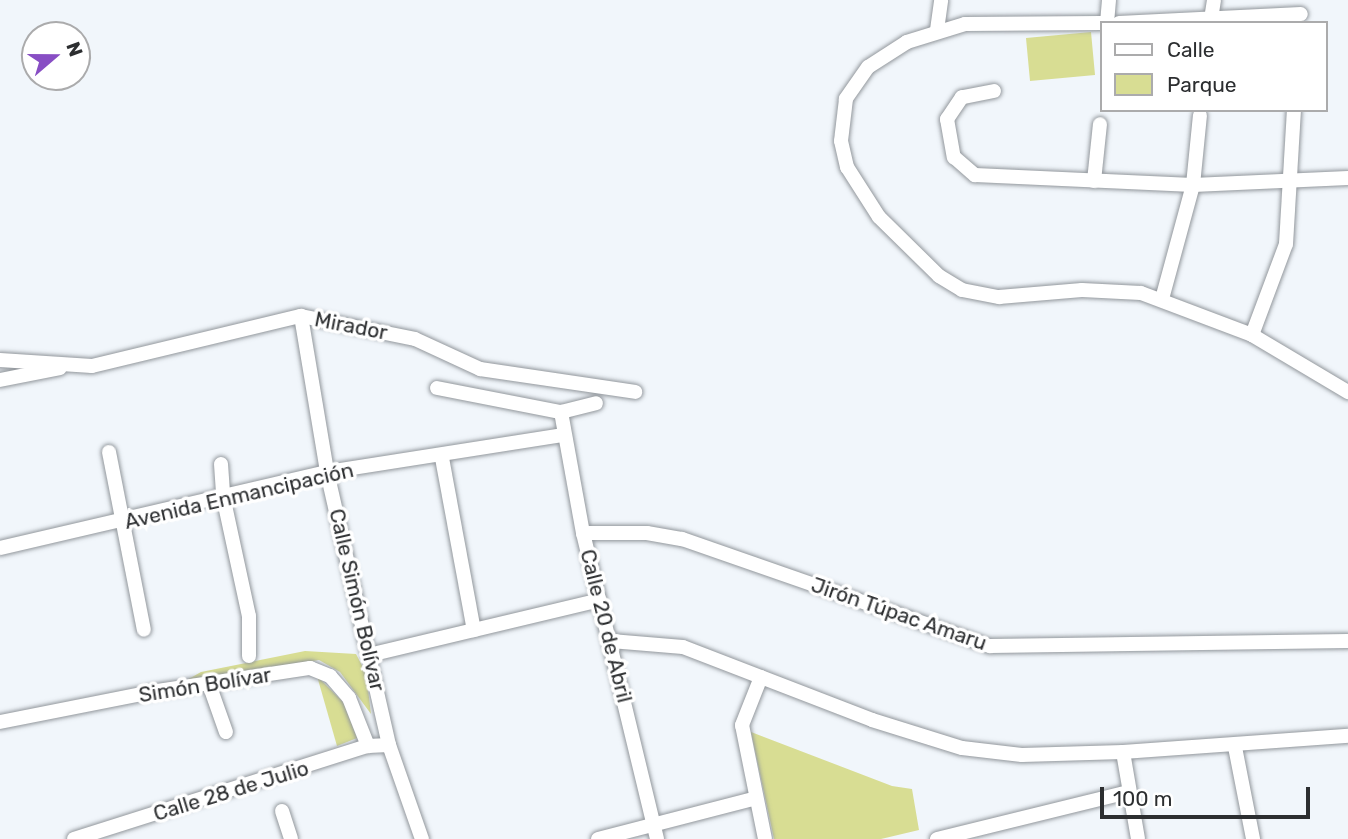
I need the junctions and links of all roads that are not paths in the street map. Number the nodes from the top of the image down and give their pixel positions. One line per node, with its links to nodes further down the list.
1 (941, 0): 9 (street)
2 (1109, 0): 6 (street)
3 (1214, 0): 5 (street)
4 (1302, 12): 5 (street)
5 (1211, 19): 7 (street)
6 (1107, 21)
7 (1165, 21)
8 (1100, 23): 9 (street)
9 (937, 30): 18 (street)
10 (994, 91): 15 (street)
11 (1294, 112): 16 (street)
12 (1200, 115): 17 (street)
13 (1100, 124): 15 (street)
14 (1348, 178): 16 (street)
15 (1094, 181): 17 (street)
16 (1289, 181): 17 (street); 20 (street)
17 (1193, 185): 18 (street)
18 (1162, 299): 20 (street)
19 (300, 316): 22 (street, Mirador); 26 (street, Mirador); 33 (street, Calle Simón Bolívar)
20 (1252, 335): 25 (street)
21 (0, 360): 22 (street, Mirador)
22 (64, 367): 23 (street, Mirador)
23 (0, 380)
24 (437, 388): 28 (street)
25 (1348, 391)
26 (635, 392)
27 (596, 403): 28 (street)
28 (561, 412): 29 (street, Calle 20 de Abril)
29 (563, 435): 31 (street, Avenida Enmancipación); 36 (street, Calle 20 de Abril)
30 (109, 452): 35 (street)
31 (442, 458): 33 (street, Avenida Enmancipación); 40 (street)
32 (221, 464): 34 (street)
33 (327, 472): 34 (street, Avenida Enmancipación); 43 (street, Calle Simón Bolívar)
34 (223, 496): 35 (street, Avenida Enmancipación); 44 (street)
35 (120, 523): 37 (street, Avenida Enmancipación); 39 (street)
36 (583, 533): 38 (street, Calle 20 de Abril); 42 (street, Jirón Túpac Amaru)
37 (0, 548)
38 (600, 600): 40 (street); 41 (street, Calle 20 de Abril)
39 (144, 630)
40 (474, 630): 43 (street)
41 (611, 641): 45 (street); 57 (street, Calle 20 de Abril)
42 (1348, 641)
43 (369, 655): 50 (street, Calle Simón Bolívar)
44 (249, 656)
45 (761, 677): 53 (street); 55 (street)
46 (209, 684): 47 (street, Simón Bolívar); 48 (street); 51 (street, Simón Bolívar)
47 (0, 722)
48 (226, 732)
49 (1348, 736): 52 (street)
50 (388, 745): 51 (street, Calle 28 de Julio); 60 (street, Calle Simón Bolívar)
51 (368, 746): 58 (street, Calle 28 de Julio)
52 (1235, 747): 53 (street); 65 (street)
53 (1123, 752): 54 (street)
54 (1128, 792): 63 (street); 64 (street)
55 (753, 799): 57 (street); 62 (street)
56 (282, 811): 59 (street)
57 (655, 832): 61 (street)
58 (74, 839)
59 (291, 839)
60 (422, 839)
61 (598, 839)
62 (765, 839)
63 (937, 839)
64 (1138, 839)
65 (1253, 839)

